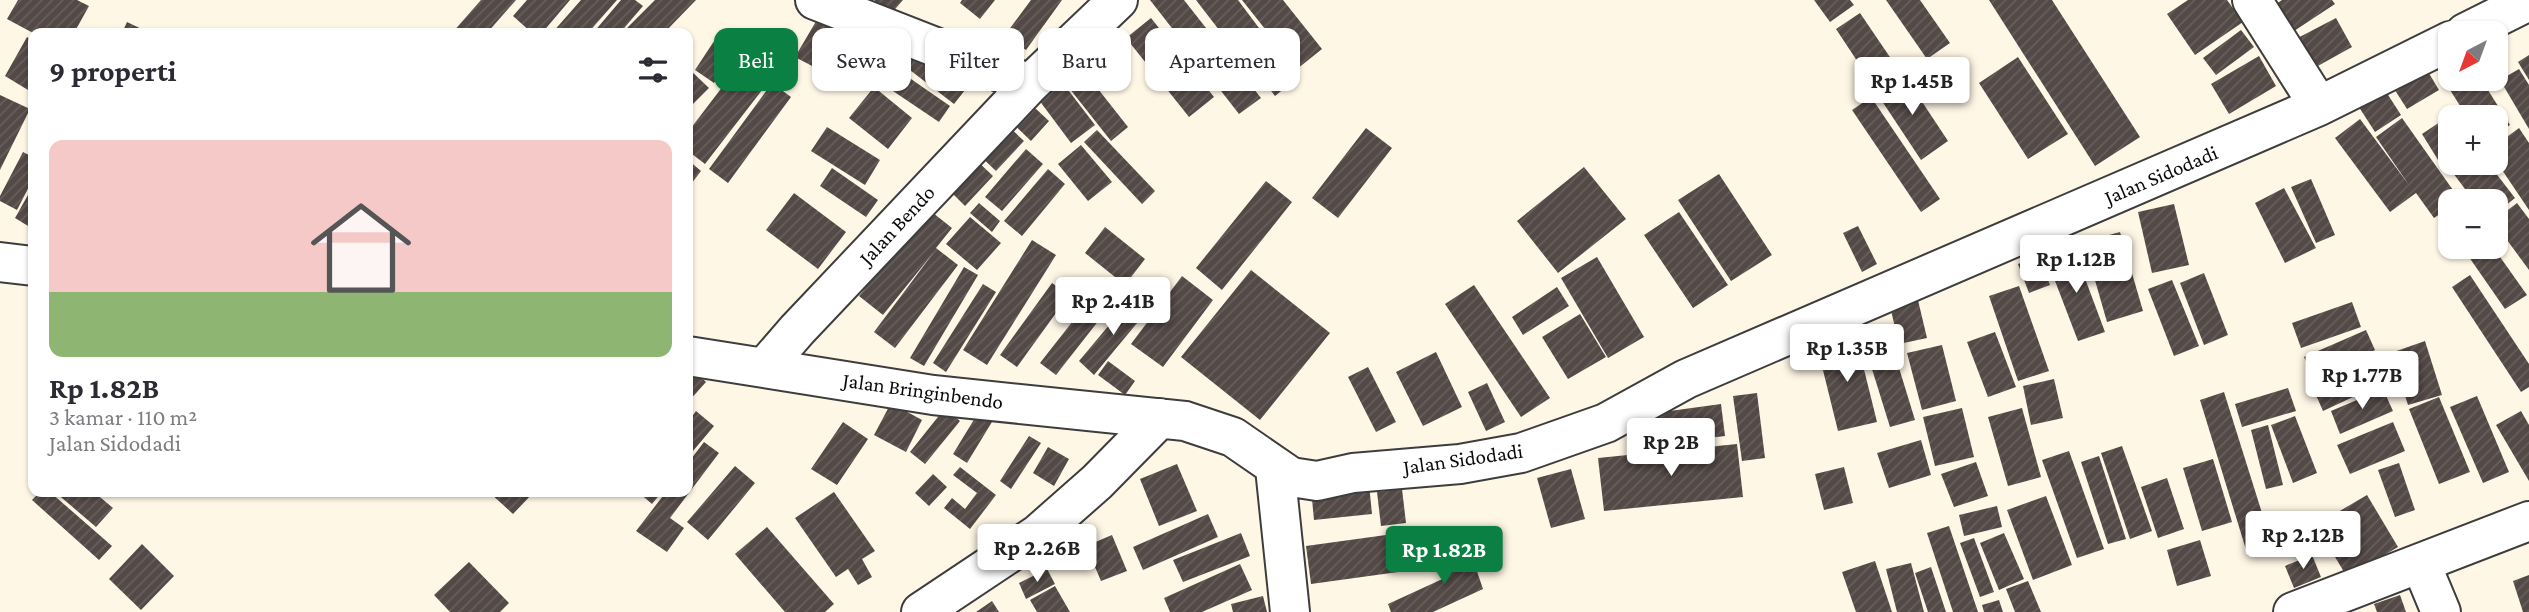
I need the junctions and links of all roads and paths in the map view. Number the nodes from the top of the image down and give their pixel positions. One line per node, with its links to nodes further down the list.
1 (815, 0): 7 (street)
2 (1118, 0): 7 (street, Jalan Bendo)
3 (2252, 0): 8 (street)
4 (2529, 1): 5 (street)
5 (2489, 21)
6 (2438, 47): 8 (street, Jalan Sidodadi)
7 (1030, 84): 12 (street, Jalan Bendo)
8 (2319, 106): 15 (street, Jalan Sidodadi)
9 (0, 262): 10 (street)
10 (28, 265)
11 (693, 357): 12 (street, Jalan Bringinbendo)
12 (765, 367): 13 (street, Jalan Bringinbendo)
13 (1160, 418): 14 (street, Jalan Bringinbendo); 18 (street)
14 (1233, 437): 15 (street, Jalan Sidodadi)
15 (1275, 468): 19 (street)
16 (2529, 522): 17 (street)
17 (2421, 564): 20 (street); 21 (street)
18 (921, 612)
19 (1290, 612)
20 (2293, 612)
21 (2441, 612)

